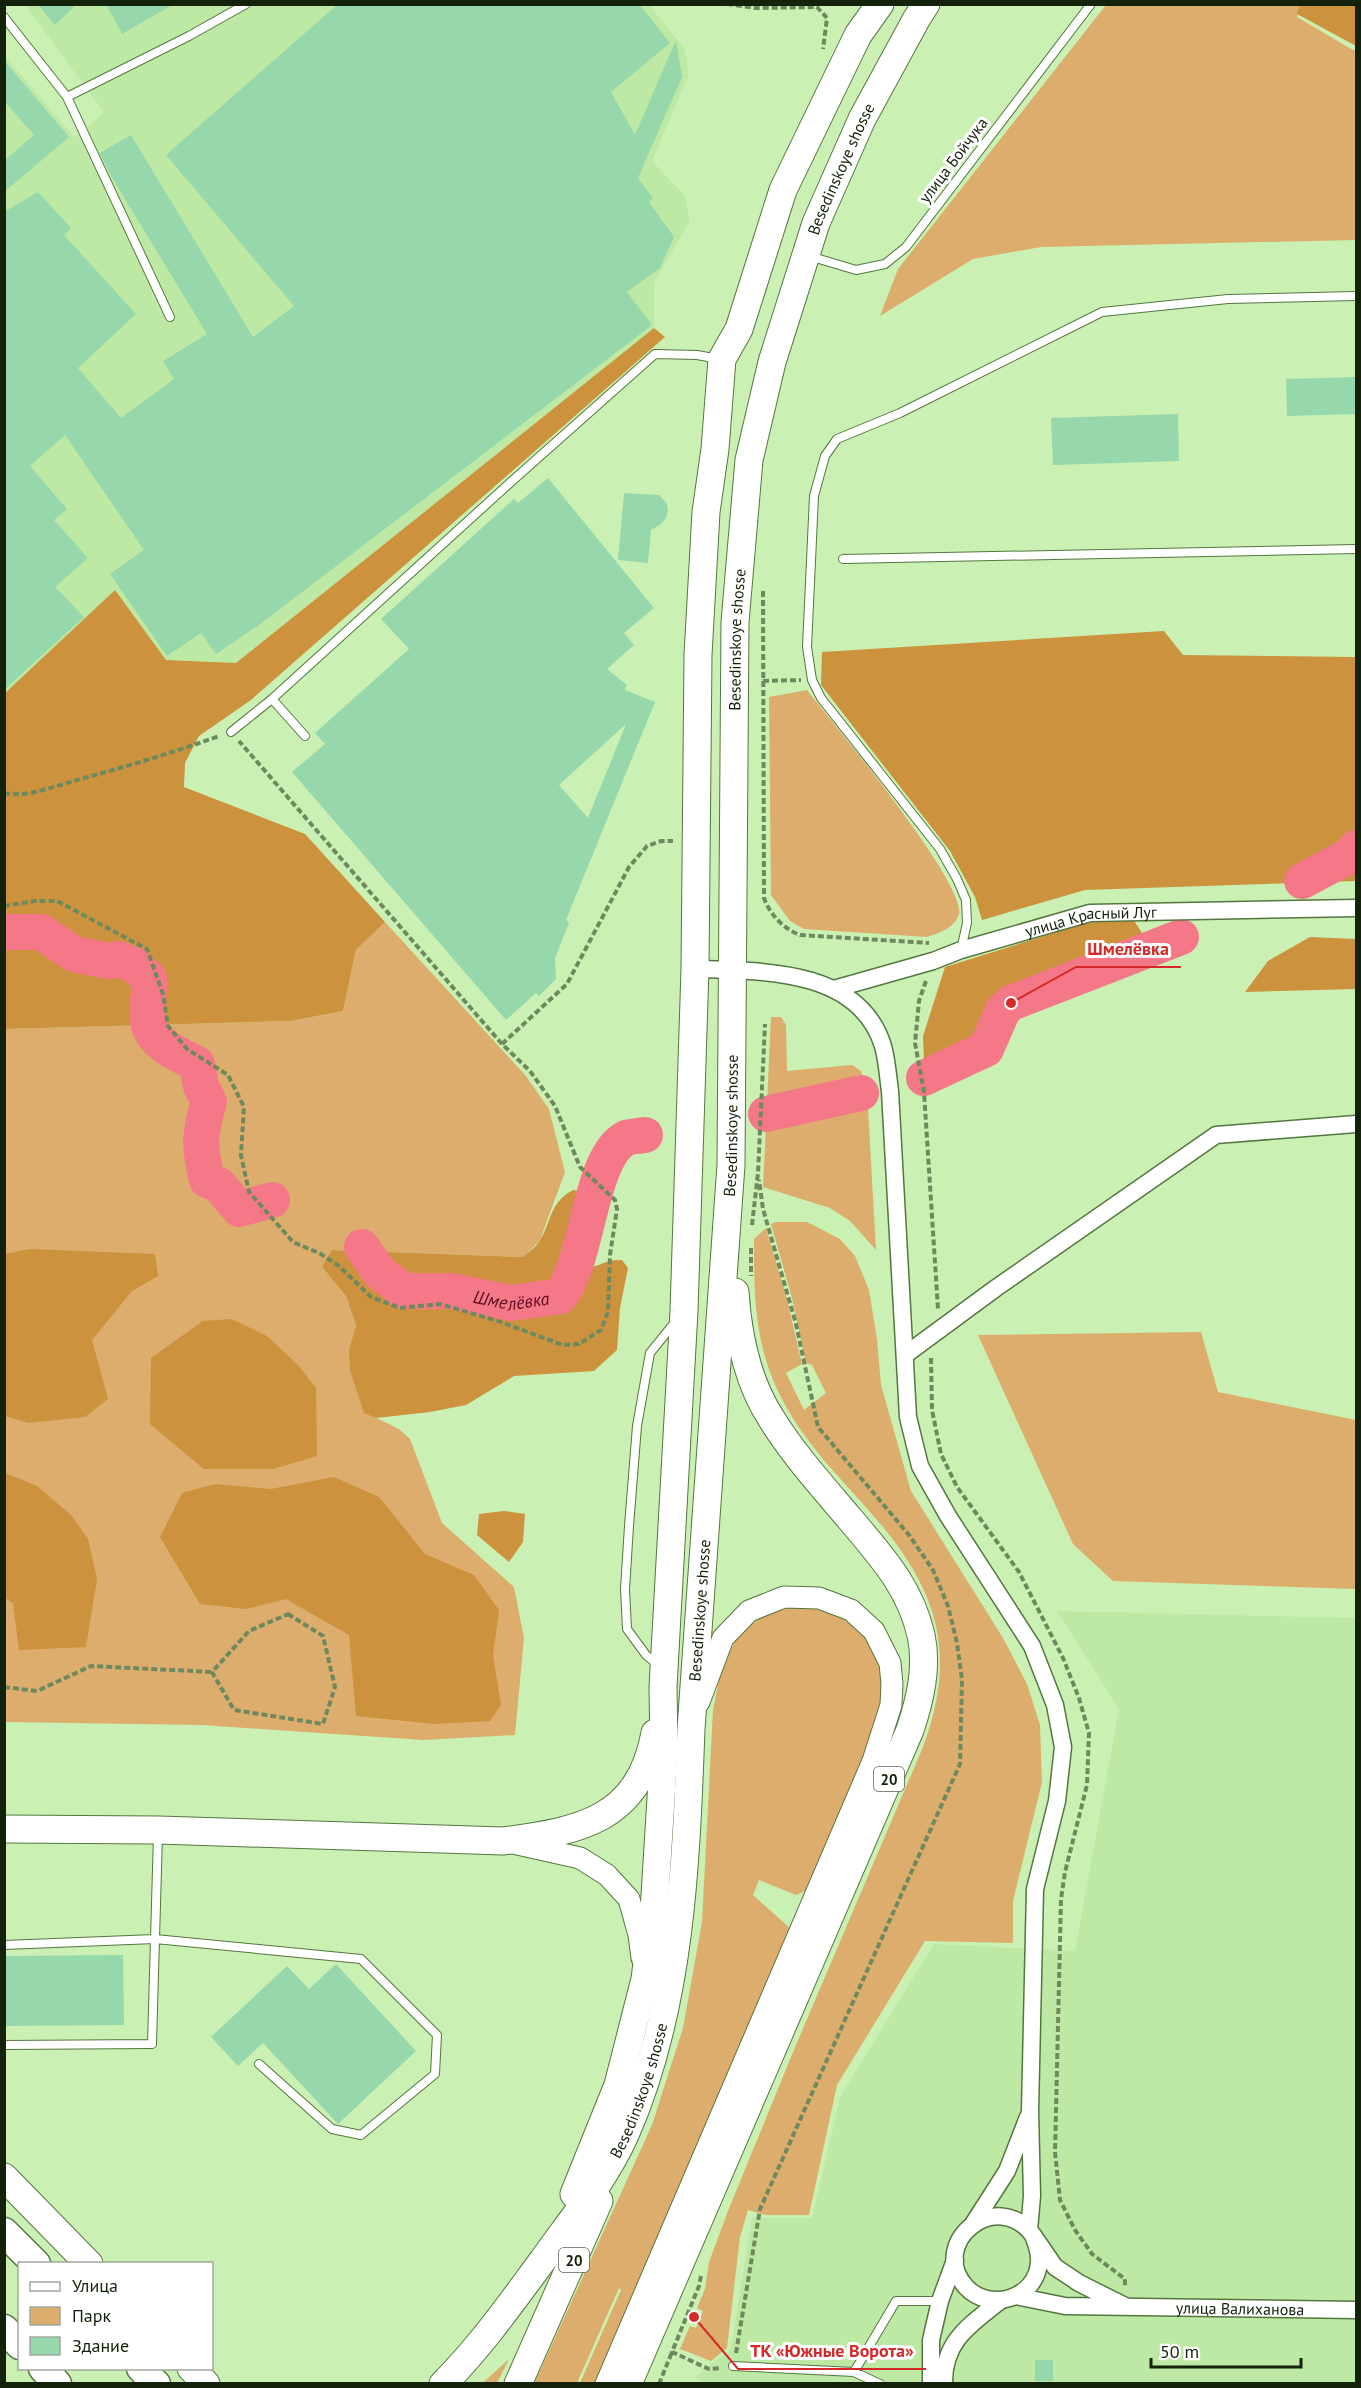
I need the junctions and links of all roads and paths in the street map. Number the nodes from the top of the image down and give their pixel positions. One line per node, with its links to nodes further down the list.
1 (246, 4): 8 (lane)
2 (727, 4): 7 (path)
3 (880, 4): 12 (main road, Besedinskoye shosse)
4 (926, 4): 9 (main road, Besedinskoye shosse)
5 (1091, 4): 9 (lane, улица Бойчука)
6 (4, 17): 8 (lane)
7 (823, 49)
8 (67, 97): 11 (lane)
9 (806, 255): 30 (main road, Besedinskoye shosse)
10 (1356, 296): 18 (lane)
11 (170, 318)
12 (722, 359): 13 (lane); 29 (main road, Besedinskoye shosse)
13 (512, 481): 14 (lane); 20 (lane)
14 (519, 490)
15 (1356, 549): 16 (lane)
16 (843, 560)
17 (763, 581): 19 (path)
18 (812, 680): 19 (path); 27 (lane)
19 (763, 681): 27 (path)
20 (272, 699): 21 (lane); 22 (lane)
21 (231, 732): 23 (path); 33 (path)
22 (304, 736)
23 (4, 793)
24 (676, 842): 33 (path)
25 (4, 906): 33 (path)
26 (1356, 908): 27 (street, улица Красный Луг)
27 (961, 950): 28 (street, улица Красный Луг)
28 (933, 961): 31 (street, улица Красный Луг); 41 (path)
29 (695, 969): 30 (street); 40 (main road, Besedinskoye shosse)
30 (734, 970): 31 (street); 36 (main road, Besedinskoye shosse)
31 (834, 989): 42 (street)
32 (765, 1024): 35 (path)
33 (502, 1044)
34 (1356, 1124): 41 (street)
35 (758, 1173): 37 (path); 43 (path)
36 (730, 1183): 47 (main road, Besedinskoye shosse); 86 (main road, 20)
37 (752, 1230)
38 (751, 1241): 39 (path)
39 (751, 1283)
40 (684, 1311): 45 (main road, Besedinskoye shosse); 45 (lane)
41 (935, 1332): 42 (street); 70 (path)
42 (904, 1355): 56 (street)
43 (806, 1373)
44 (212, 1672): 44 (path); 46 (path)
45 (664, 1680): 50 (main road); 53 (main road, Besedinskoye shosse)
46 (4, 1687)
47 (691, 1729): 57 (main road, Besedinskoye shosse); 85 (street)
48 (4, 1829): 49 (main road)
49 (158, 1830): 50 (main road); 51 (lane)
50 (503, 1841): 53 (street)
51 (155, 1939): 52 (lane); 54 (lane); 55 (lane)
52 (4, 1945)
53 (645, 1979): 62 (main road, Besedinskoye shosse)
54 (4, 2045)
55 (259, 2064)
56 (1030, 2111): 59 (street); 61 (street)
57 (624, 2135): 62 (main road, Besedinskoye shosse); 84 (main road, 20)
58 (4, 2177): 65 (main road)
59 (973, 2224): 61 (street); 63 (street)
60 (4, 2232): 64 (highway)
61 (1031, 2233): 67 (street); 70 (street, улица Валиханова)
62 (548, 2253): 83 (main road, Besedinskoye shosse)
63 (955, 2260): 68 (street); 69 (street)
64 (34, 2262)
65 (87, 2262)
66 (702, 2266): 74 (path)
67 (1016, 2296): 69 (street); 70 (street, улица Валиханова)
68 (940, 2301): 79 (lane); 89 (street)
69 (1000, 2301): 90 (street)
70 (1125, 2306): 71 (street, улица Валиханова)
71 (1356, 2310)
72 (4, 2330): 73 (highway)
73 (18, 2343)
74 (672, 2352): 75 (path); 87 (path)
75 (734, 2366): 79 (lane)
76 (45, 2370): 80 (highway)
77 (143, 2370): 81 (highway)
78 (193, 2370): 82 (main road)
79 (854, 2372): 88 (lane)
80 (57, 2384)
81 (156, 2384)
82 (206, 2384)
83 (443, 2384)
84 (518, 2384)
85 (606, 2384)
86 (628, 2384)
87 (659, 2384)
88 (880, 2384)
89 (931, 2384)
90 (944, 2384)

